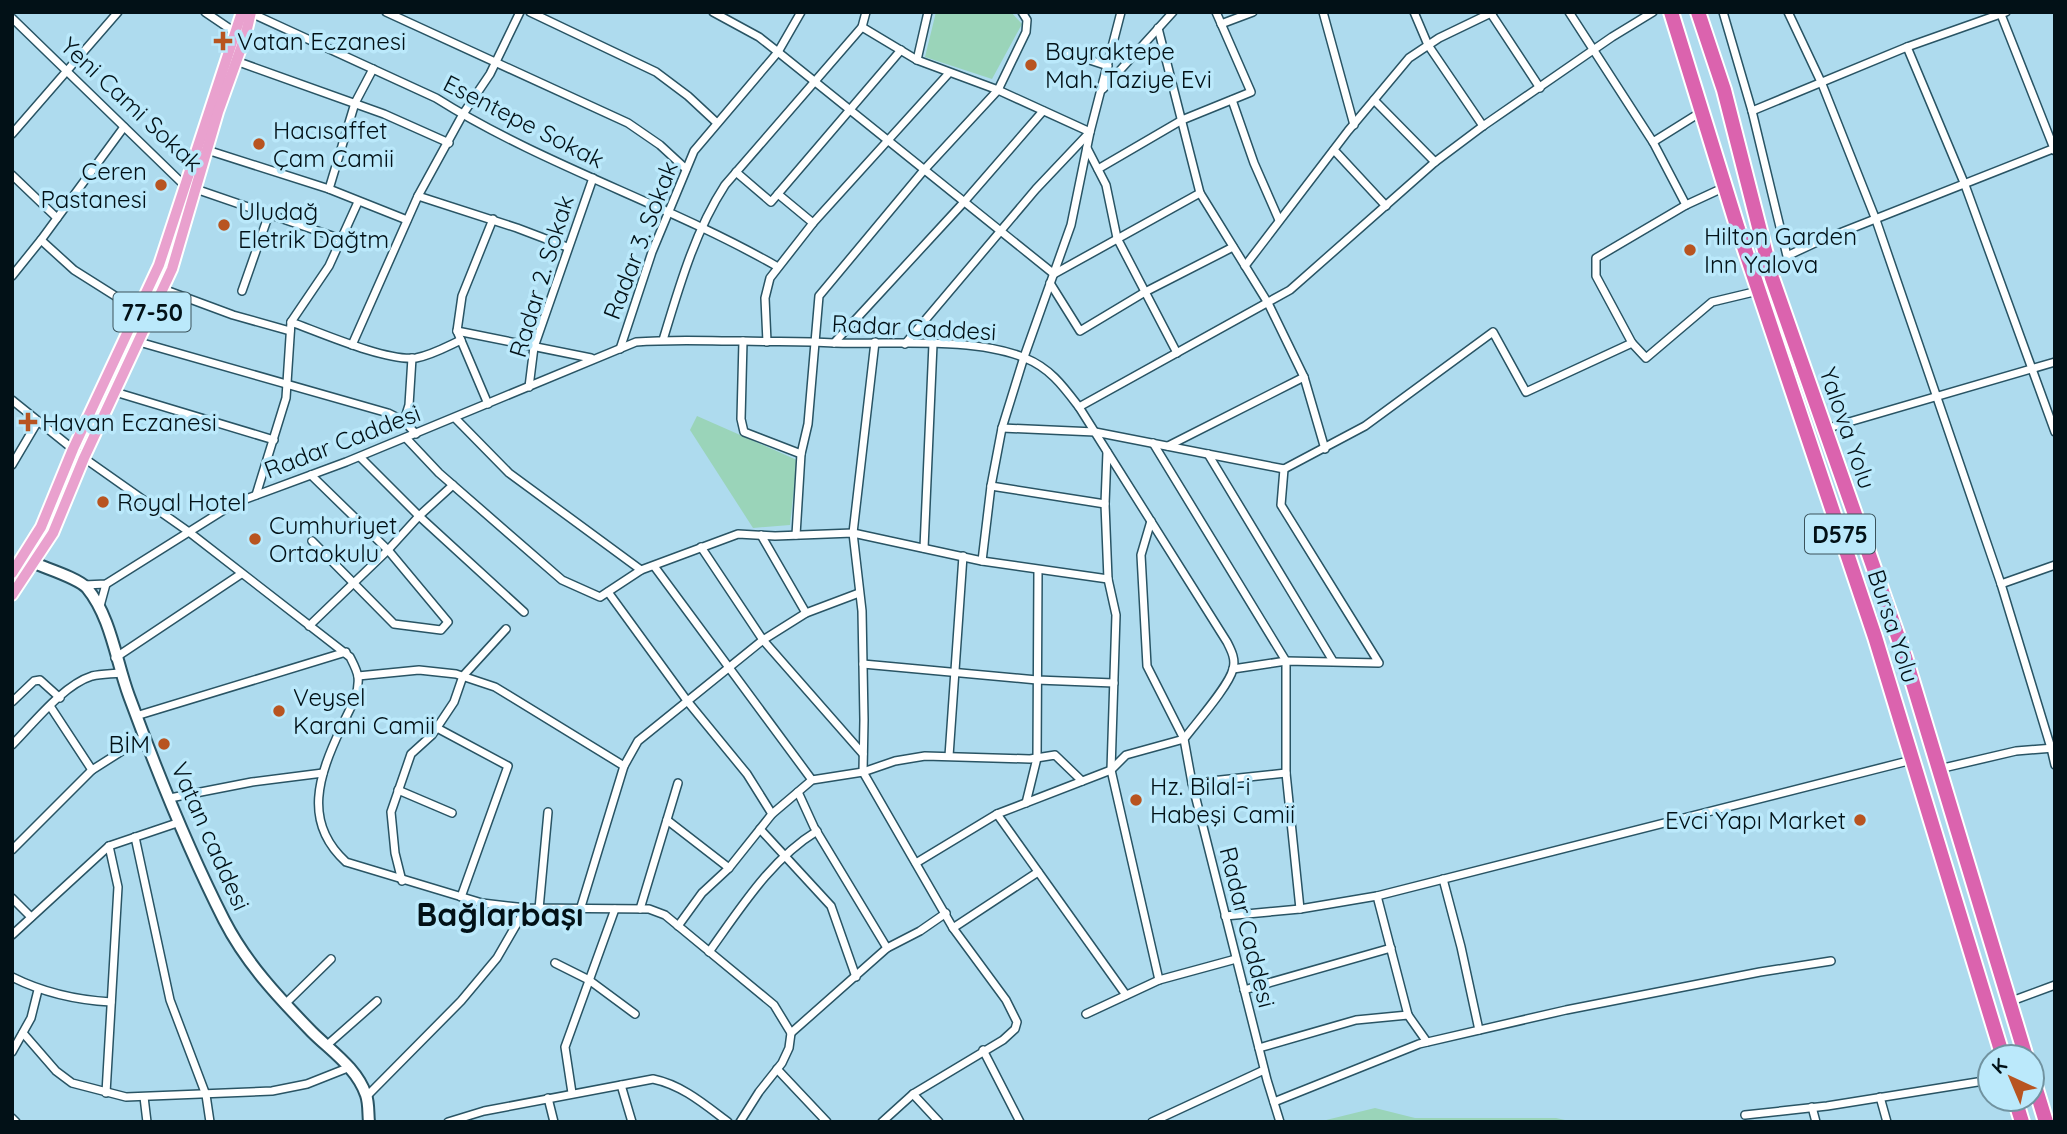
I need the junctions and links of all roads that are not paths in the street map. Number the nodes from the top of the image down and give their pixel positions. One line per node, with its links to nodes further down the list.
1 (118, 12): 42 (street)
2 (205, 12): 30 (street)
3 (386, 12): 39 (street)
4 (520, 12): 39 (street)
5 (530, 12): 58 (street)
6 (713, 12): 36 (street)
7 (802, 12): 36 (street, Radar 3. Sokak)
8 (866, 12): 28 (street)
9 (928, 12): 37 (street)
10 (1021, 12): 48 (street)
11 (1121, 12): 40 (street)
12 (1173, 12): 29 (street)
13 (1216, 12): 27 (street)
14 (1253, 12): 27 (street)
15 (1323, 12): 59 (street)
16 (1414, 12): 31 (street)
17 (1569, 12): 35 (street)
18 (1653, 12): 35 (street)
19 (1671, 12): 54 (highway, Bursa Yolu / D575)
20 (1698, 12): 151 (highway, Yalova Yolu / D575)
21 (1723, 12): 55 (street)
22 (1788, 12): 45 (street)
23 (248, 13): 30 (main road, 77-50); 38 (main road, 77-50); 41 (street, Esentepe Sokak)
24 (1491, 13): 31 (street); 46 (street)
25 (2002, 13): 32 (street); 68 (street)
26 (12, 18): 42 (street, Yeni Cami Sokak)
27 (1221, 24): 49 (street)
28 (862, 27): 33 (street); 44 (street)
29 (1158, 28): 47 (street); 57 (street)
30 (236, 33): 78 (main road, 77-50)
31 (1428, 45): 50 (street); 60 (street)
32 (1907, 47): 45 (street); 79 (street)
33 (901, 50): 37 (street); 52 (street)
34 (1059, 50): 40 (street)
35 (1593, 50): 46 (street); 65 (street)
36 (778, 52): 44 (street); 58 (street, Radar 3. Sokak)
37 (917, 60): 43 (street)
38 (236, 61): 51 (street); 69 (main road, 77-50)
39 (496, 61): 56 (street); 72 (street)
40 (1108, 66): 47 (street)
41 (373, 69): 51 (street); 56 (street, Esentepe Sokak)
42 (66, 70): 61 (street, Yeni Cami Sokak); 63 (street)
43 (949, 73): 48 (street); 64 (street)
44 (814, 82): 52 (street); 75 (street)
45 (1822, 84): 55 (street); 96 (street)
46 (1539, 88): 60 (street)
47 (1103, 89): 62 (street)
48 (998, 90): 53 (street); 74 (street)
49 (1232, 100): 57 (street); 95 (street)
50 (1374, 100): 59 (street); 71 (street)
51 (355, 103): 66 (street); 82 (street)
52 (850, 111): 64 (street); 84 (street)
53 (1043, 111): 62 (street); 87 (street)
54 (1702, 111): 65 (street); 80 (highway, Bursa Yolu / D575)
55 (1752, 111): 96 (street)
56 (463, 114): 66 (street); 77 (street, Esentepe Sokak)
57 (1182, 120): 73 (street); 83 (street)
58 (718, 123): 72 (street, Radar 3. Sokak)
59 (1354, 125): 70 (street)
60 (1483, 125): 71 (street)
61 (124, 127): 78 (street, Yeni Cami Sokak); 92 (street)
62 (1090, 132): 67 (street); 99 (street)
63 (12, 134)
64 (887, 141): 74 (street); 97 (street)
65 (1653, 142): 88 (street)
66 (449, 143): 85 (street)
67 (1087, 148): 73 (street); 107 (street)
68 (2054, 149): 79 (street)
69 (208, 150): 81 (main road, 77-50); 82 (street)
70 (1334, 150): 89 (street); 95 (street)
71 (1436, 162): 89 (street)
72 (686, 169): 90 (street, Radar 3. Sokak)
73 (1098, 169): 100 (street)
74 (924, 170): 87 (street); 122 (street)
75 (736, 172): 84 (street); 98 (street)
76 (12, 175): 92 (street)
77 (593, 178): 90 (street, Esentepe Sokak); 103 (street, Radar 2. Sokak)
78 (184, 185): 81 (street, Yeni Cami Sokak); 115 (main road, 77-50)
79 (1965, 185): 96 (street); 138 (street)
80 (1725, 187): 88 (street); 112 (highway, Bursa Yolu / D575)
81 (196, 189): 91 (street, Yeni Cami Sokak); 110 (main road, 77-50)
82 (329, 189): 86 (street)
83 (1200, 193): 100 (street); 104 (street)
84 (778, 194): 97 (street)
85 (418, 196): 93 (street); 94 (street)
86 (358, 201): 94 (street); 101 (street)
87 (964, 202): 99 (street); 126 (street)
88 (1686, 205): 127 (street)
89 (1386, 206): 114 (street)
90 (668, 212): 98 (street, Esentepe Sokak); 132 (street, Radar 3. Sokak)
91 (269, 214): 101 (street, Yeni Cami Sokak); 111 (street)
92 (57, 218): 102 (street)
93 (493, 219): 103 (street); 118 (street)
94 (407, 220): 130 (street)
95 (1279, 220): 105 (street)
96 (1876, 220): 143 (street)
97 (813, 223): 106 (street)
98 (703, 227): 106 (street, Esentepe Sokak); 120 (street)
99 (1000, 231): 107 (street); 128 (street)
100 (1116, 238): 107 (street); 113 (street)
101 (341, 239): 116 (street)
102 (41, 240): 108 (street); 115 (street)
103 (567, 247): 131 (street, Radar 2. Sokak)
104 (1233, 247): 105 (street); 113 (street)
105 (1245, 265): 114 (street)
106 (778, 267): 124 (street)
107 (1054, 274): 109 (street)
108 (12, 276)
109 (1050, 283): 113 (street); 134 (street)
110 (163, 289): 117 (street); 123 (main road, 77-50)
111 (242, 291)
112 (1758, 291): 127 (street); 234 (highway, Bursa Yolu / D575)
113 (1145, 292): 133 (street)
114 (1268, 303): 133 (street); 139 (street)
115 (139, 311): 159 (main road, 77-50)
116 (291, 322): 117 (street); 130 (street)
117 (290, 331): 140 (street)
118 (457, 331): 119 (street); 131 (street)
119 (461, 340): 135 (street); 145 (street)
120 (663, 340): 121 (street, Radar Caddesi); 132 (street, Radar Caddesi)
121 (743, 341): 124 (street, Radar Caddesi); 162 (street)
122 (814, 341): 124 (street, Radar Caddesi); 126 (street, Radar Caddesi); 162 (street)
123 (139, 342): 140 (street); 142 (main road, 77-50)
124 (767, 342)
125 (875, 342): 126 (street, Radar Caddesi); 128 (street, Radar Caddesi); 176 (street)
126 (834, 343)
127 (1632, 343): 160 (street)
128 (905, 344): 129 (street, Radar Caddesi)
129 (933, 344): 134 (street, Radar Caddesi); 181 (street)
130 (352, 345): 135 (street)
131 (534, 347): 136 (street); 141 (street, Radar 2. Sokak)
132 (620, 349): 136 (street, Radar Caddesi)
133 (1177, 353): 146 (street)
134 (1024, 357): 146 (street, Radar Caddesi); 150 (street)
135 (412, 358): 149 (street)
136 (592, 359): 141 (street, Radar Caddesi)
137 (2055, 362): 138 (street)
138 (2031, 369): 143 (street); 153 (street)
139 (1304, 377): 158 (street); 160 (street)
140 (287, 385): 149 (street); 156 (street)
141 (529, 387): 145 (street, Radar Caddesi)
142 (116, 392): 156 (street); 165 (main road, 77-50)
143 (1935, 395): 151 (street); 197 (street)
144 (12, 400): 148 (street)
145 (488, 404): 147 (street, Radar Caddesi)
146 (1079, 407): 152 (street, Radar Caddesi)
147 (455, 418): 154 (street, Radar Caddesi); 190 (street)
148 (38, 421): 159 (street); 166 (street)
149 (404, 421): 154 (street)
150 (1002, 428): 152 (street); 170 (street)
151 (1824, 429): 237 (highway, Yalova Yolu / D575)
152 (1095, 432): 157 (street); 161 (street, Radar Caddesi)
153 (2055, 432)
154 (416, 434): 155 (street, Radar Caddesi)
155 (406, 438): 164 (street, Radar Caddesi); 169 (street)
156 (274, 440): 171 (street)
157 (1153, 443): 158 (street); 210 (street)
158 (1168, 446): 163 (street)
159 (73, 449): 165 (street); 185 (main road, 77-50)
160 (1325, 449): 167 (street)
161 (1107, 451): 172 (street); 174 (street, Radar Caddesi)
162 (801, 454): 178 (street)
163 (1208, 454): 167 (street); 211 (street)
164 (360, 457): 168 (street, Radar Caddesi); 173 (street)
165 (84, 458): 175 (street); 187 (main road, 77-50)
166 (12, 465)
167 (1284, 469): 211 (street)
168 (311, 475): 171 (street, Radar Caddesi); 183 (street)
169 (453, 485): 173 (street); 199 (street)
170 (991, 486): 172 (street); 186 (street)
171 (257, 495): 175 (street, Radar Caddesi)
172 (1105, 504): 194 (street)
173 (419, 516): 183 (street); 203 (street)
174 (1151, 521): 214 (street, Radar Caddesi); 228 (street, Radar Caddesi)
175 (189, 531): 193 (street); 196 (street, Radar Caddesi)
176 (853, 533): 178 (street); 181 (street); 200 (street)
177 (761, 535): 178 (street); 180 (street); 204 (street)
178 (796, 535)
179 (312, 541): 195 (street)
180 (701, 547): 189 (street); 207 (street)
181 (924, 548): 184 (street)
182 (12, 551): 185 (street)
183 (388, 551): 195 (street); 195 (street)
184 (963, 556): 186 (street); 216 (street)
185 (23, 557): 187 (main road); 192 (main road, 77-50)
186 (982, 561): 191 (street)
187 (34, 563): 198 (street, Vatan caddesi); 201 (main road, 77-50)
188 (2055, 565): 197 (street)
189 (654, 566): 190 (street); 213 (street)
190 (641, 570): 199 (street)
191 (1038, 570): 194 (street); 219 (street)
192 (12, 573)
193 (241, 574): 205 (street); 209 (street)
194 (1108, 579): 220 (street)
195 (354, 583): 205 (street)
196 (106, 584): 198 (street); 202 (street)
197 (2001, 584): 230 (street)
198 (84, 585): 202 (street, Vatan caddesi)
199 (608, 592): 223 (street)
200 (859, 593): 204 (street); 212 (street)
201 (12, 595)
202 (100, 606): 209 (street, Vatan caddesi)
203 (524, 612)
204 (806, 613): 207 (street)
205 (309, 626): 208 (street)
206 (506, 629): 218 (street)
207 (763, 640): 213 (street); 231 (street)
208 (346, 652): 217 (street); 225 (street)
209 (116, 658): 215 (street, Vatan caddesi)
210 (1286, 661): 211 (street); 214 (street); 242 (street)
211 (1333, 661)
212 (863, 664): 216 (street); 231 (street)
213 (729, 668): 223 (street); 243 (street)
214 (1233, 669): 228 (street)
215 (120, 673): 221 (street); 225 (street, Vatan caddesi)
216 (954, 673): 219 (street); 232 (street)
217 (358, 676): 218 (street); 241 (street)
218 (463, 676): 226 (street); 236 (street)
219 (1037, 680): 220 (street); 233 (street)
220 (1114, 683): 239 (street)
221 (60, 698): 222 (street); 224 (street)
222 (12, 702)
223 (688, 702): 236 (street); 253 (street)
224 (50, 706): 229 (street); 238 (street)
225 (136, 716): 227 (street, Vatan caddesi)
226 (437, 728): 247 (street); 269 (street)
227 (144, 737): 238 (street); 249 (street, Vatan caddesi)
228 (1184, 739): 239 (street); 246 (street, Radar Caddesi)
229 (12, 745)
230 (2053, 748): 235 (street); 237 (street)
231 (863, 754): 240 (street)
232 (949, 757): 233 (street); 240 (street)
233 (1037, 758): 244 (street); 250 (street)
234 (1912, 760): 266 (street); 309 (highway, Bursa Yolu / D575)
235 (2055, 765)
236 (624, 766): 273 (street)
237 (1939, 769): 300 (highway, Yalova Yolu / D575)
238 (92, 770): 261 (street)
239 (1111, 770): 244 (street); 293 (street)
240 (863, 772): 243 (street); 263 (street)
241 (323, 773): 249 (street); 267 (street)
242 (1286, 773): 246 (street); 276 (street)
243 (813, 780): 248 (street)
244 (1082, 780): 250 (street)
245 (678, 783): 255 (street)
246 (1192, 783): 278 (street, Radar Caddesi)
247 (398, 790): 252 (street); 267 (street)
248 (798, 792): 253 (street); 258 (street)
249 (170, 798): 256 (street, Vatan caddesi)
250 (1026, 803): 254 (street)
251 (548, 812): 272 (street)
252 (452, 813)
253 (772, 814): 257 (street)
254 (997, 814): 263 (street); 265 (street)
255 (667, 820): 264 (street); 275 (street)
256 (177, 823): 259 (street); 301 (street, Vatan caddesi)
257 (760, 829): 262 (street); 264 (street)
258 (817, 831): 262 (street); 283 (street)
259 (135, 837): 260 (street); 323 (street)
260 (109, 846): 279 (street); 299 (street)
261 (12, 850)
262 (785, 855): 285 (street); 291 (street)
263 (916, 863): 277 (street)
264 (729, 868): 280 (street)
265 (1038, 872): 281 (street); 297 (street)
266 (1443, 879): 268 (street); 305 (street)
267 (402, 881): 269 (street)
268 (1377, 896): 276 (street); 284 (street)
269 (461, 897): 271 (street)
270 (12, 898): 279 (street)
271 (526, 908): 272 (street); 324 (street)
272 (539, 909): 273 (street)
273 (580, 909): 274 (street)
274 (615, 909): 275 (street); 292 (street)
275 (640, 909): 280 (street)
276 (1300, 909): 278 (street)
277 (946, 913): 281 (street); 283 (street)
278 (1225, 916): 287 (street, Radar Caddesi)
279 (31, 917): 282 (street)
280 (678, 926): 285 (street)
281 (953, 928): 313 (street)
282 (12, 935)
283 (887, 948): 291 (street)
284 (1391, 948): 296 (street); 304 (street)
285 (709, 951): 307 (street)
286 (331, 959): 301 (street)
287 (1236, 959): 293 (street); 296 (street, Radar Caddesi)
288 (1831, 961): 305 (street)
289 (555, 963): 292 (street)
290 (12, 977): 295 (street)
291 (856, 977): 307 (street)
292 (589, 980): 302 (street); 321 (street)
293 (1159, 980): 297 (street)
294 (2055, 985): 300 (street)
295 (37, 990): 299 (street); 306 (street)
296 (1244, 990): 312 (street, Radar Caddesi)
297 (1126, 995): 303 (street)
298 (377, 1001): 311 (street)
299 (111, 1002): 320 (street)
300 (2009, 1002): 310 (highway, Yalova Yolu / D575)
301 (285, 1004): 311 (street, Vatan caddesi)
302 (635, 1014)
303 (1086, 1014)
304 (1408, 1015): 308 (street); 312 (street)
305 (1479, 1030): 308 (street)
306 (23, 1033): 314 (street); 320 (street)
307 (791, 1033): 316 (street)
308 (1427, 1042): 328 (street)
309 (1999, 1043)
310 (2022, 1043)
311 (326, 1046): 315 (street, Vatan caddesi)
312 (1259, 1048): 317 (street, Radar Caddesi)
313 (983, 1050): 322 (street); 344 (street)
314 (12, 1052)
315 (350, 1067): 323 (street); 324 (street, Vatan caddesi)
316 (777, 1069): 340 (street); 341 (street)
317 (1264, 1070): 328 (street, Radar Caddesi); 345 (street)
318 (1976, 1082): 326 (street)
319 (621, 1085): 321 (street); 338 (street); 339 (street)
320 (106, 1093): 325 (street)
321 (572, 1093): 327 (street)
322 (913, 1094): 342 (street); 343 (street)
323 (206, 1095): 325 (street); 335 (street)
324 (367, 1096): 332 (street, Vatan caddesi)
325 (144, 1097): 334 (street)
326 (1881, 1097): 329 (street); 348 (street)
327 (548, 1098): 336 (street); 337 (street)
328 (1274, 1102): 346 (street, Radar Caddesi)
329 (1812, 1107): 330 (street); 347 (street)
330 (1745, 1115)
331 (12, 1118): 333 (street)
332 (370, 1121)
333 (16, 1122)
334 (147, 1122)
335 (210, 1122)
336 (447, 1122)
337 (554, 1122)
338 (632, 1122)
339 (728, 1122)
340 (740, 1122)
341 (827, 1122)
342 (883, 1122)
343 (939, 1122)
344 (1020, 1122)
345 (1152, 1122)
346 (1280, 1122)
347 (1816, 1122)
348 (1888, 1122)

